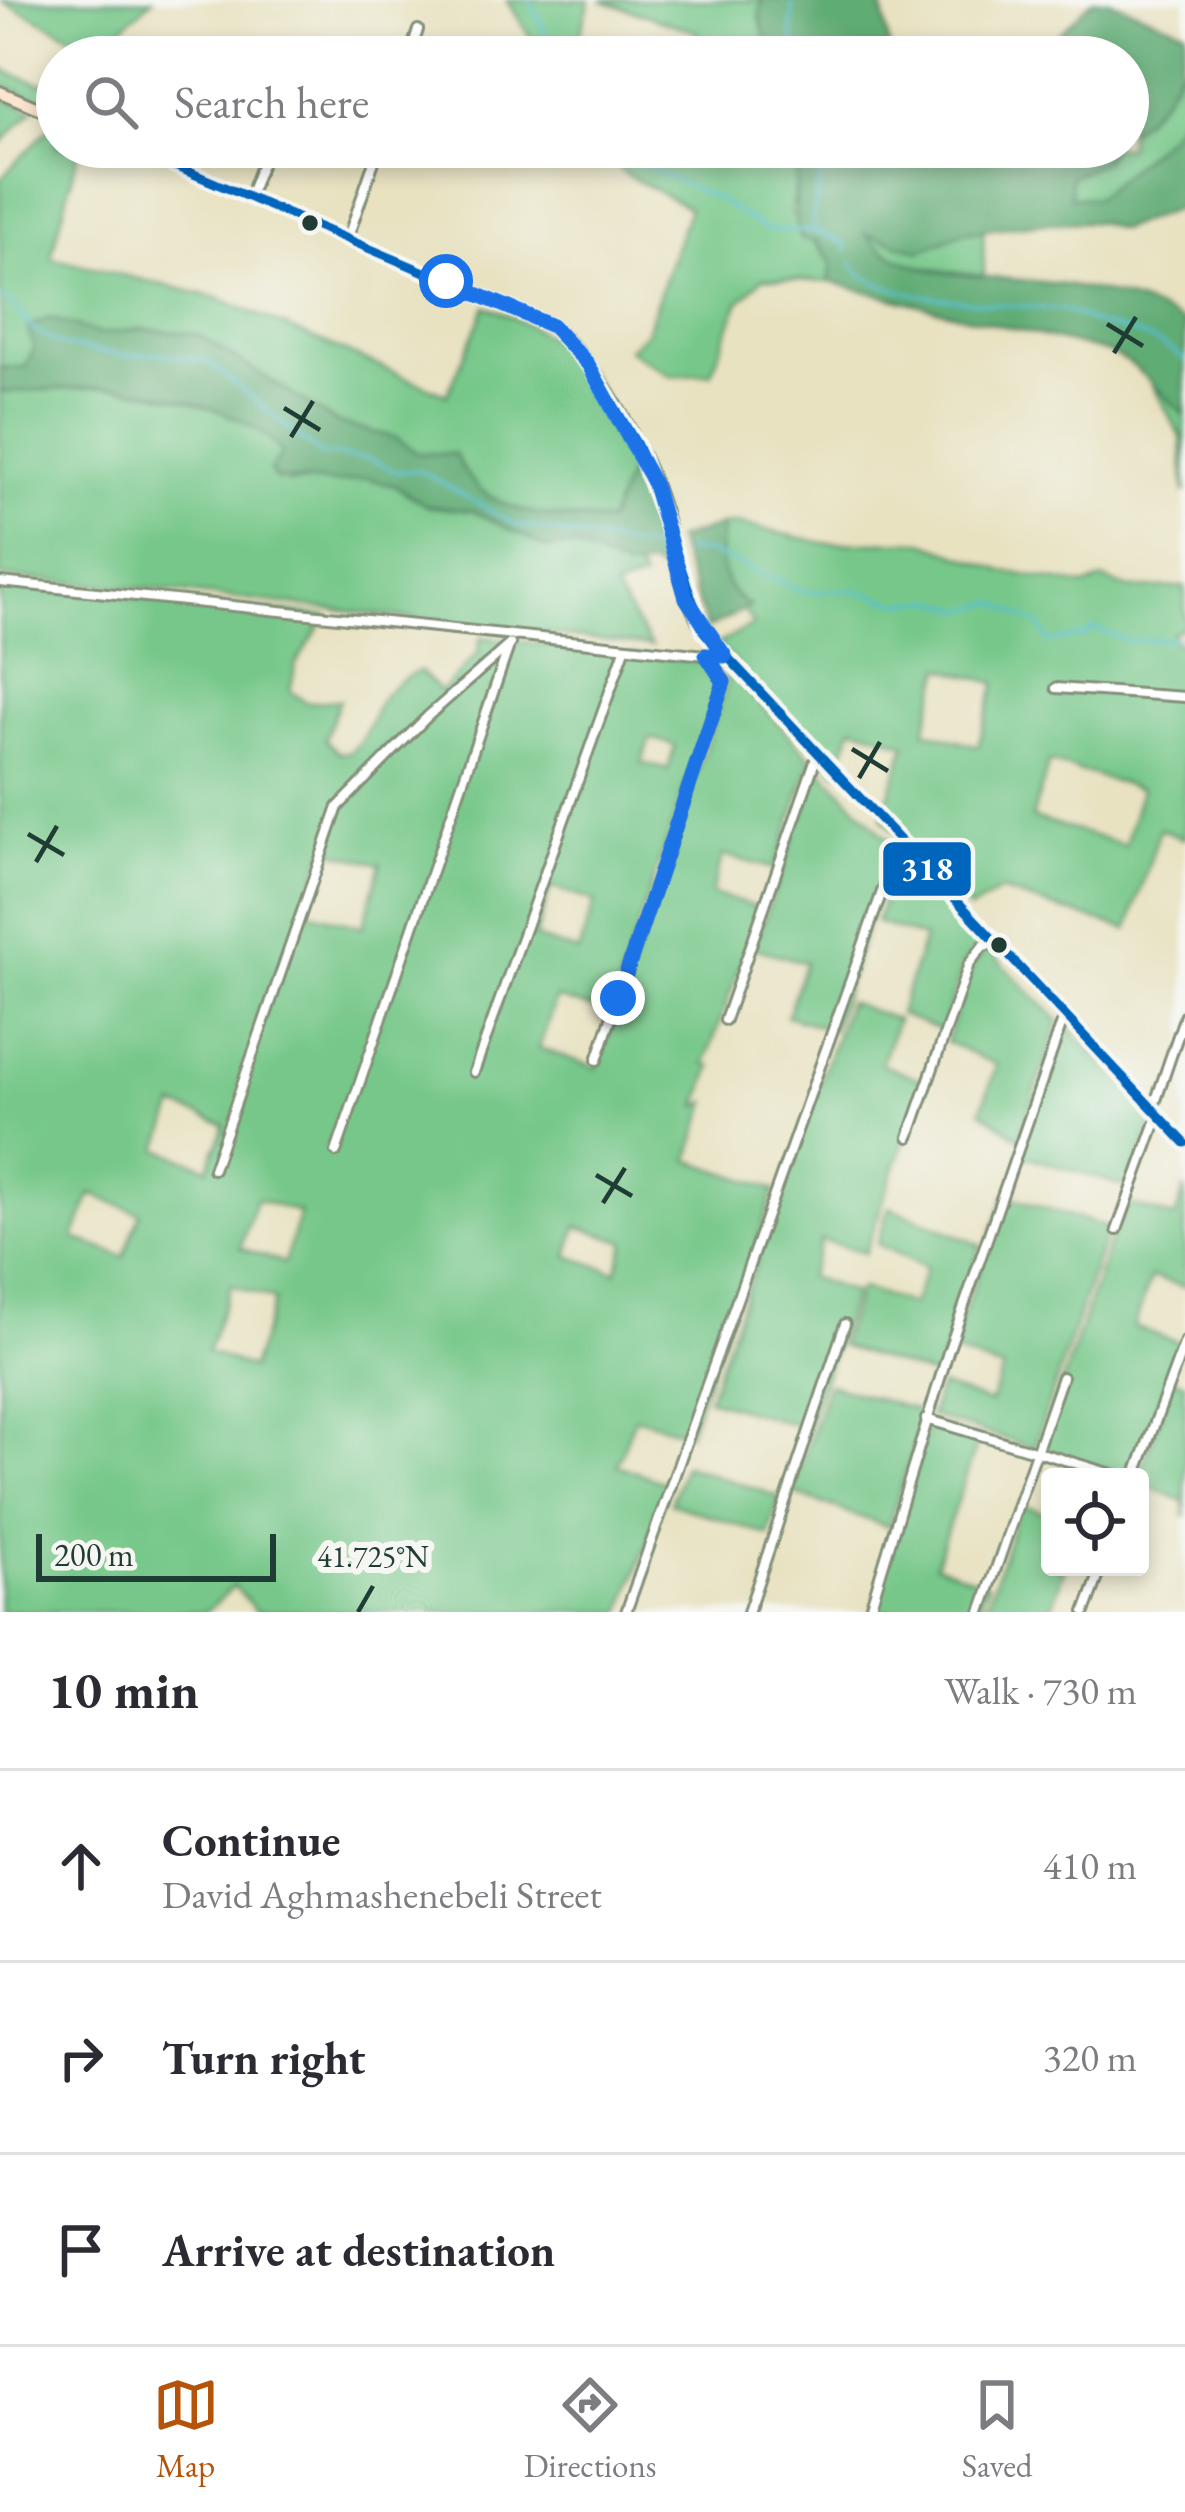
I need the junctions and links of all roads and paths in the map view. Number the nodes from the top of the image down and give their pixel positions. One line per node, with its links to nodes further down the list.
1 (418, 30): 2 (street)
2 (416, 36)
3 (0, 92): 4 (street)
4 (36, 107)
5 (179, 168): 8 (street)
6 (260, 168): 8 (street)
7 (372, 168): 9 (street)
8 (249, 198): 9 (street)
9 (347, 239): 14 (street)
10 (0, 582): 11 (street)
11 (511, 640): 12 (street); 28 (street); 29 (street)
12 (625, 649): 13 (street); 24 (street)
13 (706, 655): 14 (street); 23 (street)
14 (725, 656): 17 (street)
15 (1056, 688): 16 (street)
16 (1185, 697)
17 (817, 755): 18 (street); 22 (street)
18 (899, 841): 19 (street); 39 (street)
19 (996, 943): 21 (street); 26 (street)
20 (1185, 1015): 25 (street)
21 (1064, 1017): 25 (street); 34 (street)
22 (725, 1020)
23 (598, 1060)
24 (473, 1072)
25 (1156, 1112): 27 (street); 30 (street)
26 (909, 1137)
27 (1185, 1143)
28 (336, 1152)
29 (213, 1169)
30 (1117, 1230)
31 (844, 1324): 40 (street)
32 (1185, 1341): 37 (street)
33 (1062, 1377): 35 (street)
34 (926, 1419): 35 (street); 41 (street)
35 (1036, 1452): 36 (street); 42 (street)
36 (1091, 1468)
37 (1138, 1468)
38 (1099, 1576): 43 (street)
39 (626, 1612)
40 (748, 1612)
41 (869, 1612)
42 (981, 1612)
43 (1085, 1612)

